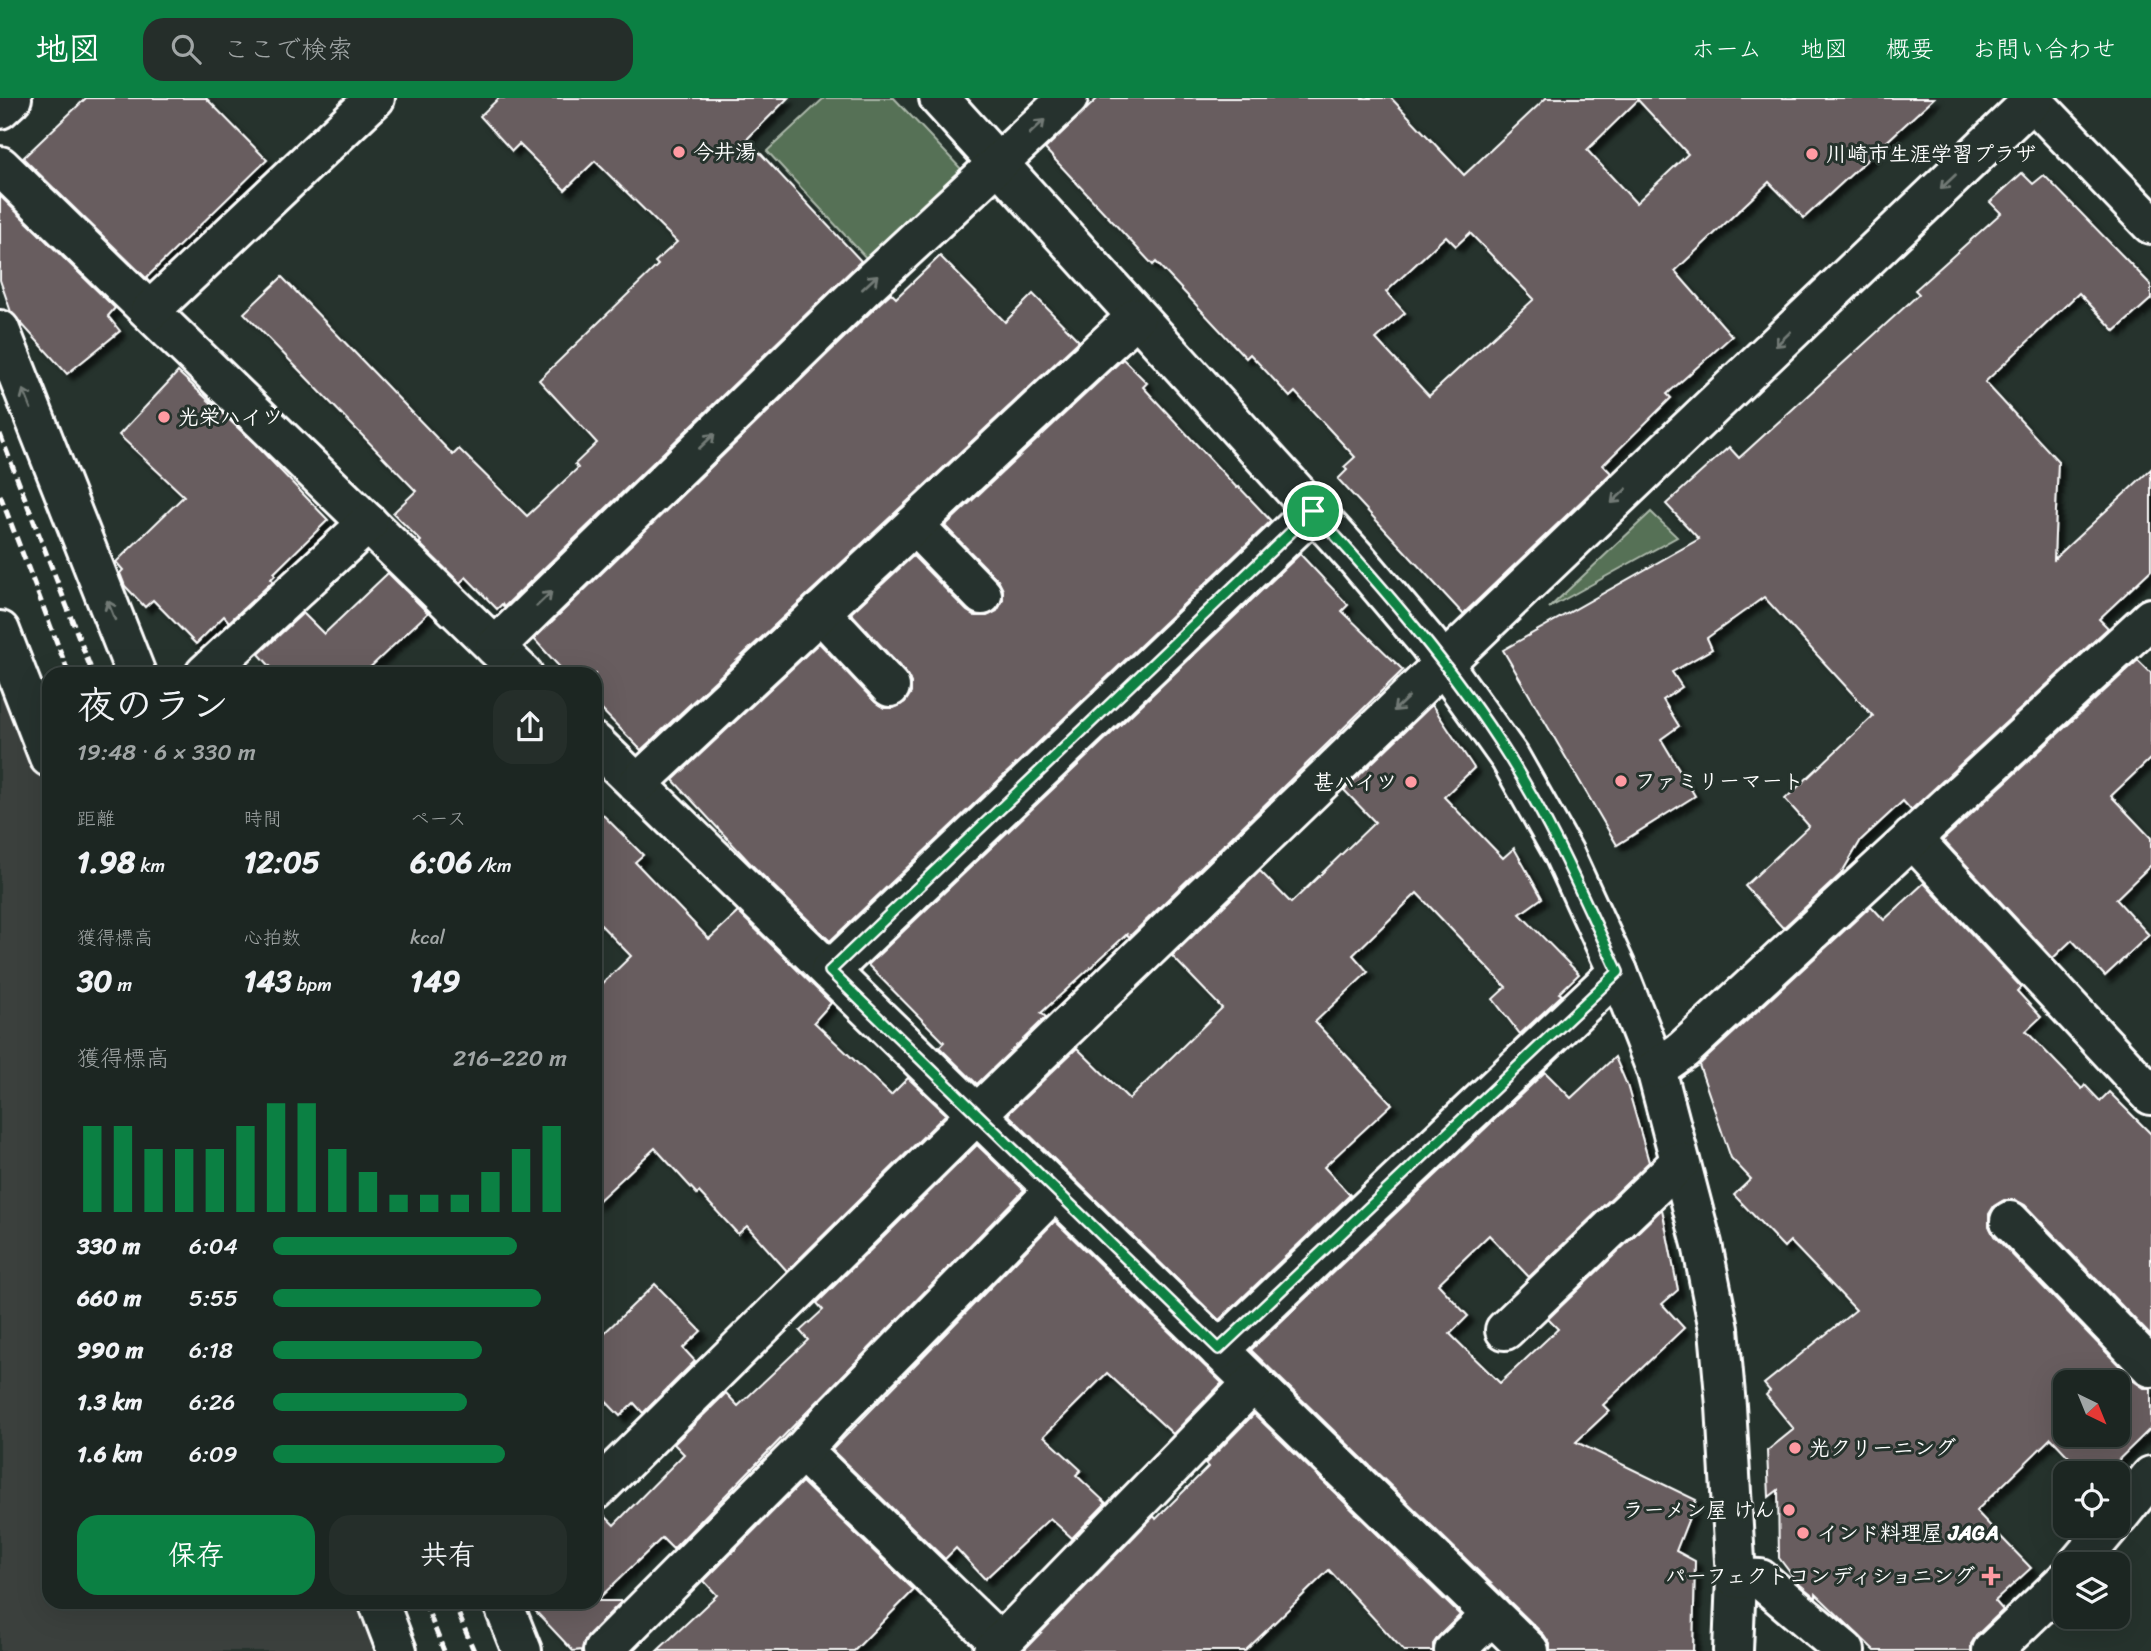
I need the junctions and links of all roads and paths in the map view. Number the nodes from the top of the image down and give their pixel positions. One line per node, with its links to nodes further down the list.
1 (12, 98): 6 (street)
2 (375, 98): 10 (street)
3 (939, 98): 7 (street)
4 (1068, 98): 7 (street, one-way to 4)
5 (2033, 99): 9 (street); 20 (street, one-way to 20)
6 (0, 109)
7 (999, 162): 11 (street); 21 (street, one-way to 7)
8 (0, 166): 10 (street)
9 (2151, 224)
10 (149, 311): 14 (street)
11 (1136, 317): 13 (street); 15 (street)
12 (0, 330): 22 (street, one-way to 12)
13 (1313, 511): 20 (street); 29 (street)
14 (368, 523): 21 (street); 23 (street)
15 (914, 524): 16 (street); 17 (street)
16 (982, 595)
17 (820, 612): 24 (street); 27 (street)
18 (2151, 618): 28 (street)
19 (0, 631): 25 (street)
20 (1444, 663): 30 (street); 33 (street, one-way to 33)
21 (511, 665)
22 (133, 667)
23 (213, 667)
24 (890, 687)
25 (42, 739)
26 (602, 750): 27 (street)
27 (637, 784): 29 (street)
28 (1912, 838): 31 (street); 32 (street)
29 (830, 971): 33 (street)
30 (1618, 972): 31 (street); 38 (street)
31 (1656, 1069): 34 (street)
32 (2151, 1095)
33 (977, 1114): 35 (street); 43 (street)
34 (1681, 1162): 37 (street); 47 (street)
35 (1055, 1190): 38 (street); 41 (street)
36 (2010, 1221): 39 (street)
37 (1505, 1330)
38 (1219, 1349): 40 (street)
39 (2151, 1367)
40 (1253, 1383): 51 (street); 52 (street)
41 (802, 1451): 52 (street); 55 (street)
42 (2151, 1476): 44 (street)
43 (602, 1484)
44 (2130, 1502)
45 (2100, 1538): 46 (street)
46 (2088, 1552)
47 (1736, 1578): 58 (street); 59 (street)
48 (2053, 1593): 60 (street)
49 (381, 1609): 53 (street)
50 (505, 1609): 54 (street)
51 (1492, 1615): 56 (street); 57 (street)
52 (997, 1647)
53 (397, 1651)
54 (522, 1651)
55 (603, 1651)
56 (1454, 1651)
57 (1529, 1651)
58 (1733, 1651)
59 (1845, 1651)
60 (1992, 1651)

